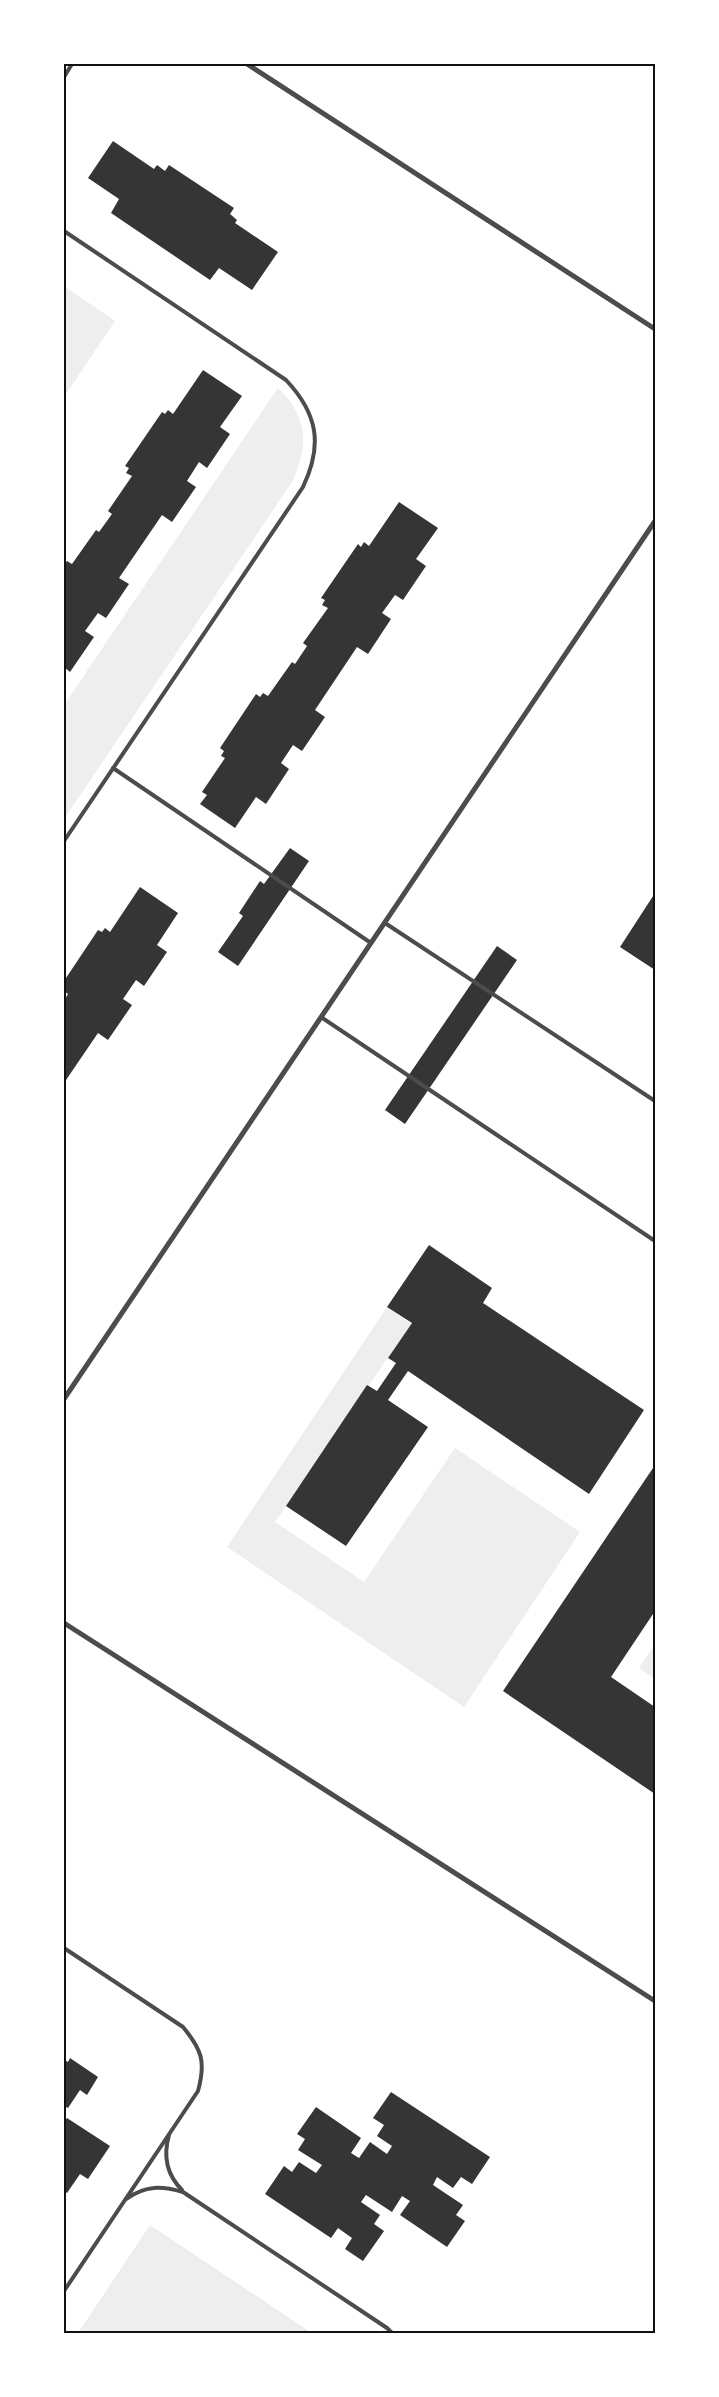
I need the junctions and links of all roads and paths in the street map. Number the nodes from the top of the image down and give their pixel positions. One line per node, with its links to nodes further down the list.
1 (72, 64): 3 (lane)
2 (247, 64): 5 (street)
3 (64, 76)
4 (64, 231): 7 (lane)
5 (655, 329)
6 (655, 521): 9 (street)
7 (113, 768): 8 (lane); 10 (lane)
8 (64, 842)
9 (385, 923): 10 (street); 12 (lane)
10 (371, 943): 11 (street)
11 (321, 1017): 13 (lane); 14 (street)
12 (655, 1101)
13 (655, 1241)
14 (64, 1399)
15 (64, 1623): 17 (street)
16 (64, 1948): 18 (lane)
17 (655, 2002)
18 (171, 2130): 19 (lane); 20 (lane)
19 (184, 2192): 20 (lane); 22 (lane)
20 (124, 2200): 21 (lane)
21 (64, 2291)
22 (392, 2333)

